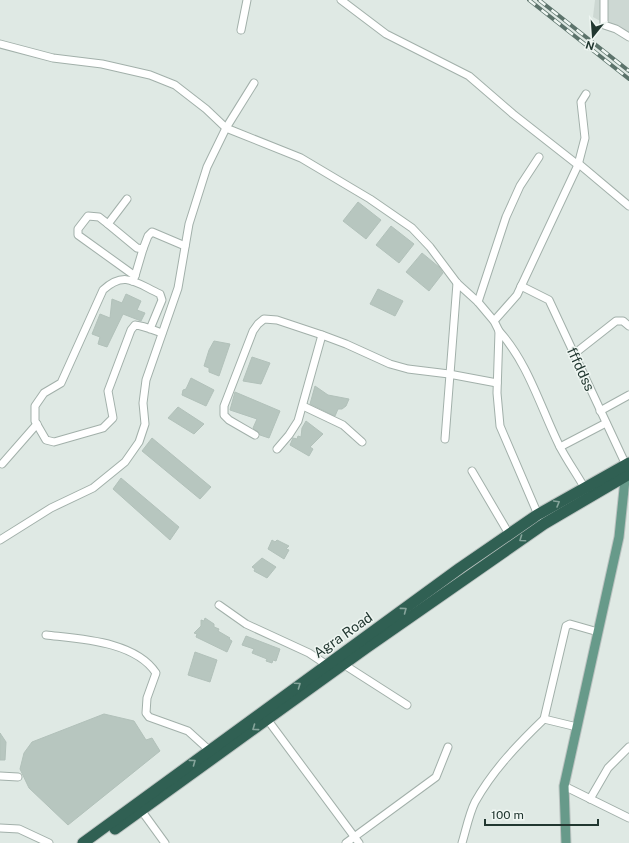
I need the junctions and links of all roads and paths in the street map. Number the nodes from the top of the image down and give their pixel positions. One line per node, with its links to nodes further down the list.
1 (247, 0): 4 (street)
2 (341, 0): 11 (street)
3 (604, 0): 5 (street)
4 (241, 30)
5 (629, 37)
6 (0, 44): 9 (street)
7 (254, 83): 9 (street)
8 (586, 94): 11 (street)
9 (226, 128): 15 (street); 18 (street)
10 (539, 157): 20 (street)
11 (579, 164): 13 (street); 19 (street)
12 (127, 199): 14 (street)
13 (629, 206)
14 (108, 224): 16 (street); 17 (street)
15 (185, 246): 16 (street); 25 (street)
16 (143, 249): 17 (street)
17 (134, 279): 23 (street); 34 (street)
18 (457, 283): 20 (street); 28 (street)
19 (521, 286): 21 (street); 27 (street, fffddss)
20 (478, 302): 21 (street)
21 (494, 321): 24 (street)
22 (629, 326): 27 (street)
23 (150, 329): 25 (street); 34 (street)
24 (499, 331): 29 (street); 38 (street)
25 (162, 333): 46 (street)
26 (322, 335): 28 (street); 31 (street); 35 (street)
27 (574, 354): 32 (street, fffddss)
28 (449, 374): 29 (street); 36 (street)
29 (497, 383): 44 (street)
30 (629, 395): 32 (street)
31 (302, 406): 37 (street); 39 (street)
32 (600, 411): 33 (street, fffddss)
33 (606, 423): 38 (street); 41 (street, fffddss)
34 (37, 424): 40 (street)
35 (255, 435)
36 (445, 438)
37 (362, 442)
38 (560, 446): 43 (street)
39 (277, 449)
40 (2, 464)
41 (628, 469): 43 (highway, Agra Road); 44 (highway, Agra Road); 48 (main road)
42 (472, 471): 45 (street)
43 (584, 487): 44 (highway, Agra Road, one-way to 43)
44 (541, 519): 45 (highway, Agra Road); 50 (highway, Agra Road, one-way to 50)
45 (509, 534): 51 (highway, Agra Road, one-way to 45)
46 (0, 540)
47 (219, 606): 51 (street)
48 (598, 632): 54 (street); 55 (main road)
49 (46, 635): 58 (street)
50 (343, 664): 52 (street); 53 (highway, Agra Road)
51 (327, 665): 58 (highway, Agra Road, one-way to 51)
52 (407, 705)
53 (267, 719): 63 (highway, Agra Road, one-way to 63); 66 (street)
54 (544, 719): 55 (street); 72 (street)
55 (577, 727): 61 (main road)
56 (629, 747): 62 (street)
57 (448, 748): 66 (street)
58 (210, 750): 68 (highway, Agra Road, one-way to 58)
59 (0, 776): 60 (street)
60 (18, 777)
61 (564, 786): 62 (street); 73 (main road)
62 (590, 799): 64 (street)
63 (141, 810): 69 (highway, Agra Road); 70 (street)
64 (629, 818)
65 (0, 828): 67 (street)
66 (356, 840): 71 (street)
67 (49, 843)
68 (83, 843)
69 (95, 843)
70 (165, 843)
71 (346, 843)
72 (462, 843)
73 (566, 843)

